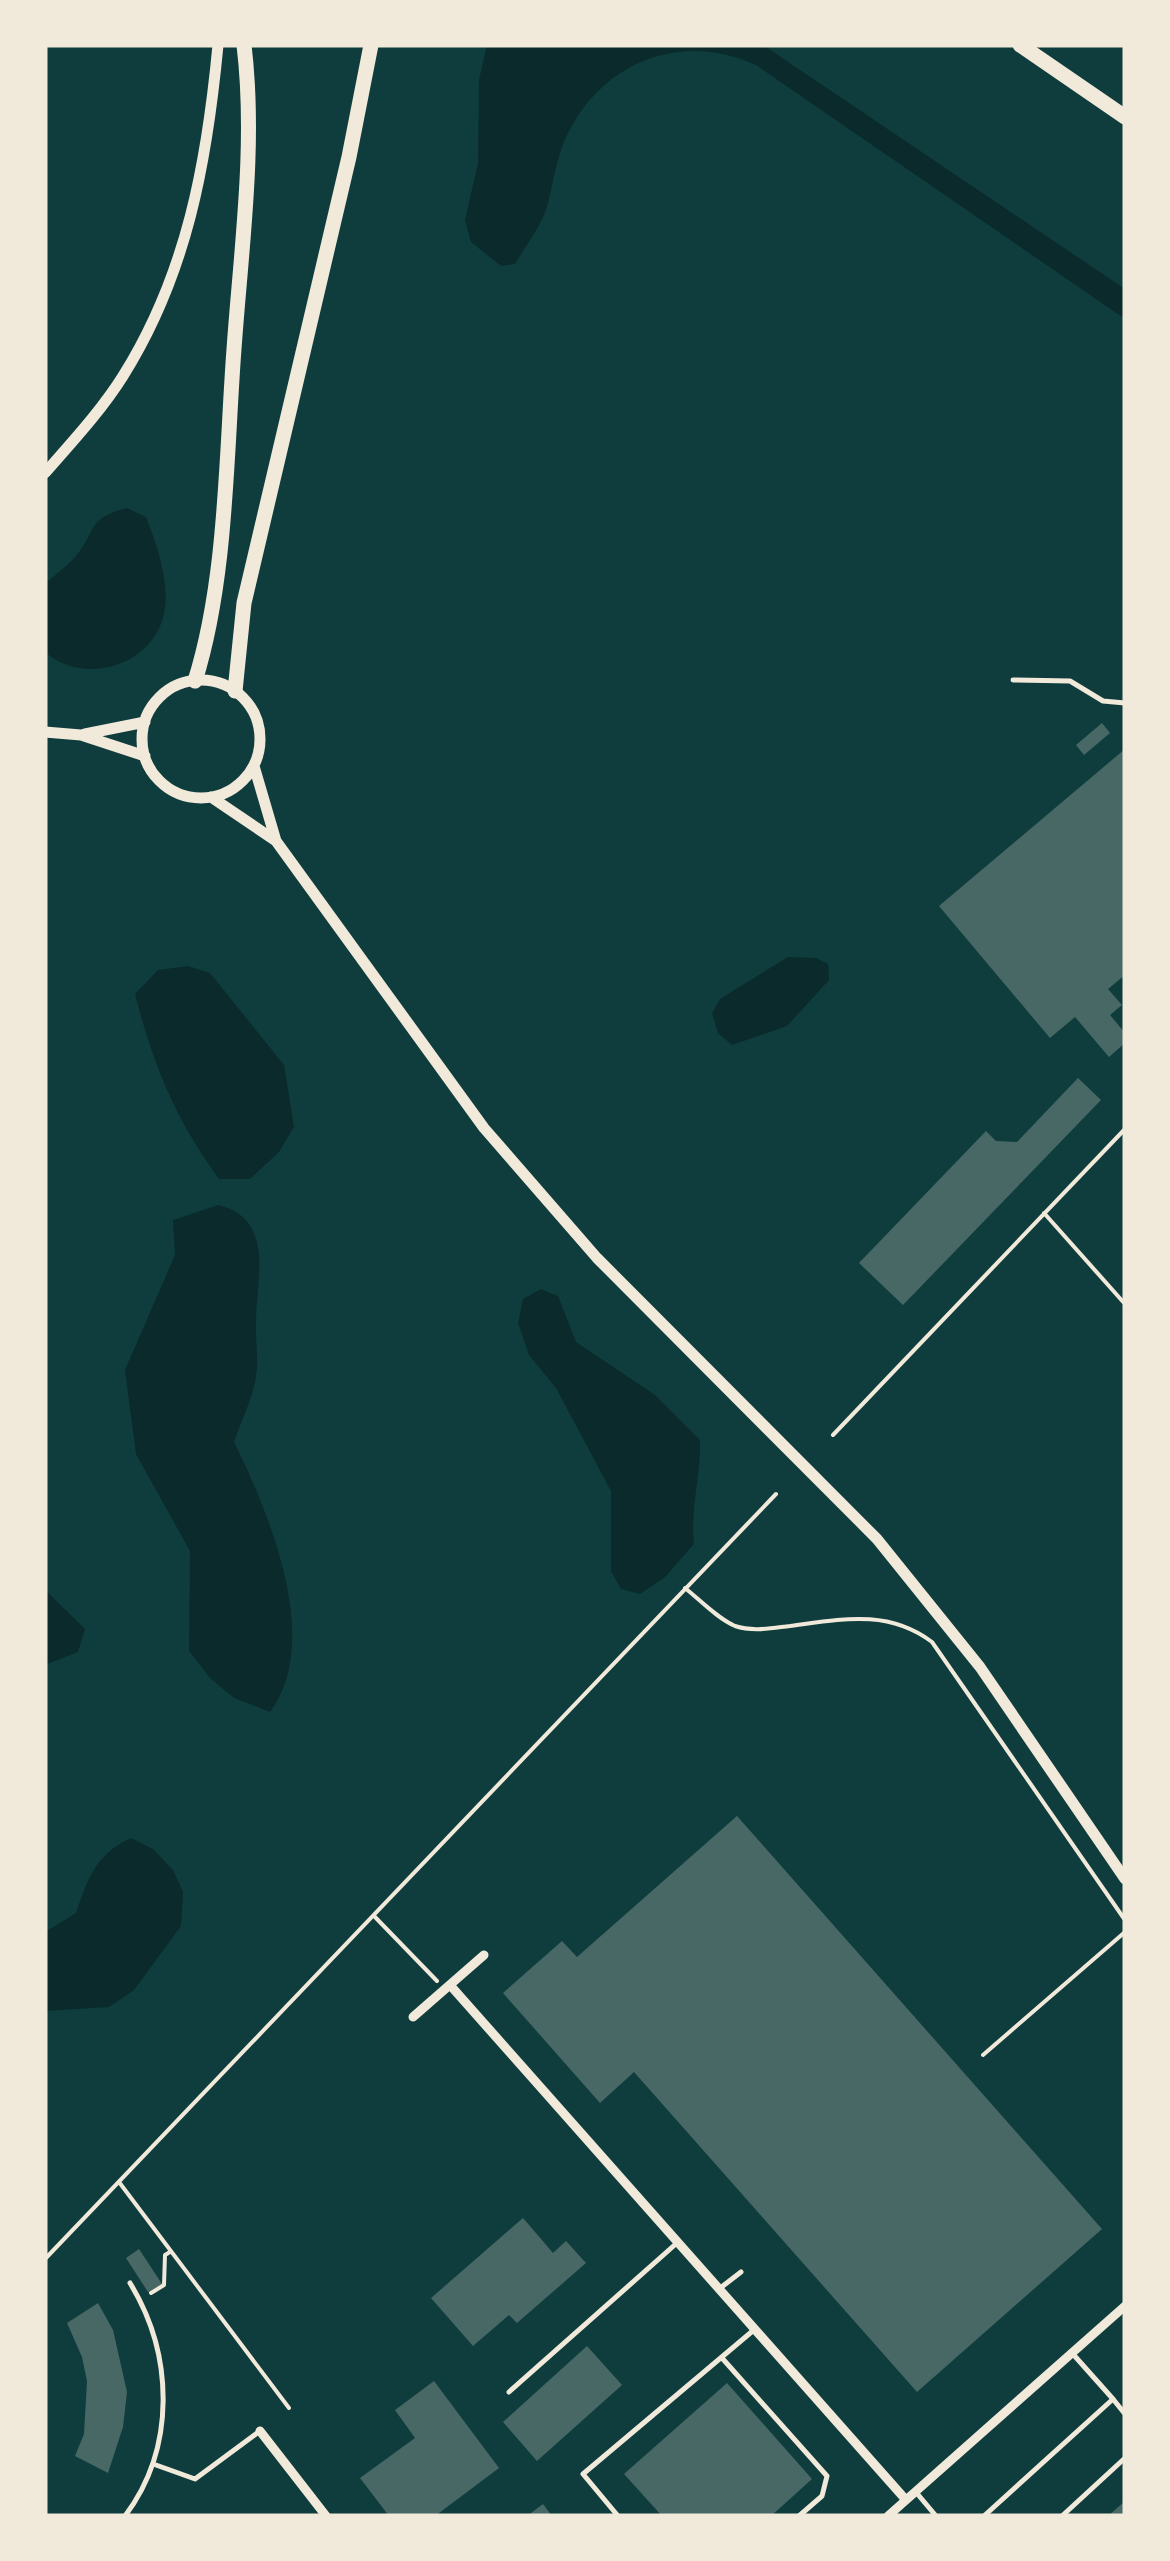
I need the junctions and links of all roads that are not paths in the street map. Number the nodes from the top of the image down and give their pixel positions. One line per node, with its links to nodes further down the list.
1 (218, 45): 6 (street)
2 (244, 45): 8 (highway)
3 (371, 45): 9 (highway)
4 (1020, 45): 5 (highway)
5 (1125, 118)
6 (45, 472)
7 (1013, 680): 10 (lane)
8 (195, 681): 9 (street); 11 (street)
9 (235, 691): 15 (street)
10 (1125, 703)
11 (145, 722): 13 (street); 14 (street)
12 (45, 732): 13 (street)
13 (81, 734): 14 (street)
14 (145, 756): 16 (street)
15 (254, 766): 16 (street); 17 (street)
16 (212, 798): 17 (street)
17 (276, 840): 18 (street)
18 (1125, 1880)
19 (484, 1955): 20 (street)
20 (450, 1984): 21 (street); 22 (street)
21 (413, 2017)
22 (678, 2242): 25 (street); 30 (lane)
23 (741, 2272): 25 (lane)
24 (130, 2283): 35 (lane)
25 (719, 2289): 27 (street)
26 (1125, 2306): 28 (street)
27 (755, 2329): 29 (lane); 37 (street)
28 (1072, 2353): 31 (lane); 36 (street)
29 (722, 2358): 40 (lane); 41 (lane)
30 (509, 2392)
31 (1113, 2399): 32 (lane); 44 (lane)
32 (1125, 2414)
33 (260, 2431): 35 (lane); 39 (street)
34 (1125, 2458): 45 (lane)
35 (156, 2466): 38 (lane)
36 (916, 2491): 37 (street); 43 (lane)
37 (906, 2500): 42 (street)
38 (125, 2516)
39 (326, 2516)
40 (618, 2516)
41 (800, 2516)
42 (888, 2516)
43 (936, 2516)
44 (984, 2516)
45 (1062, 2516)

